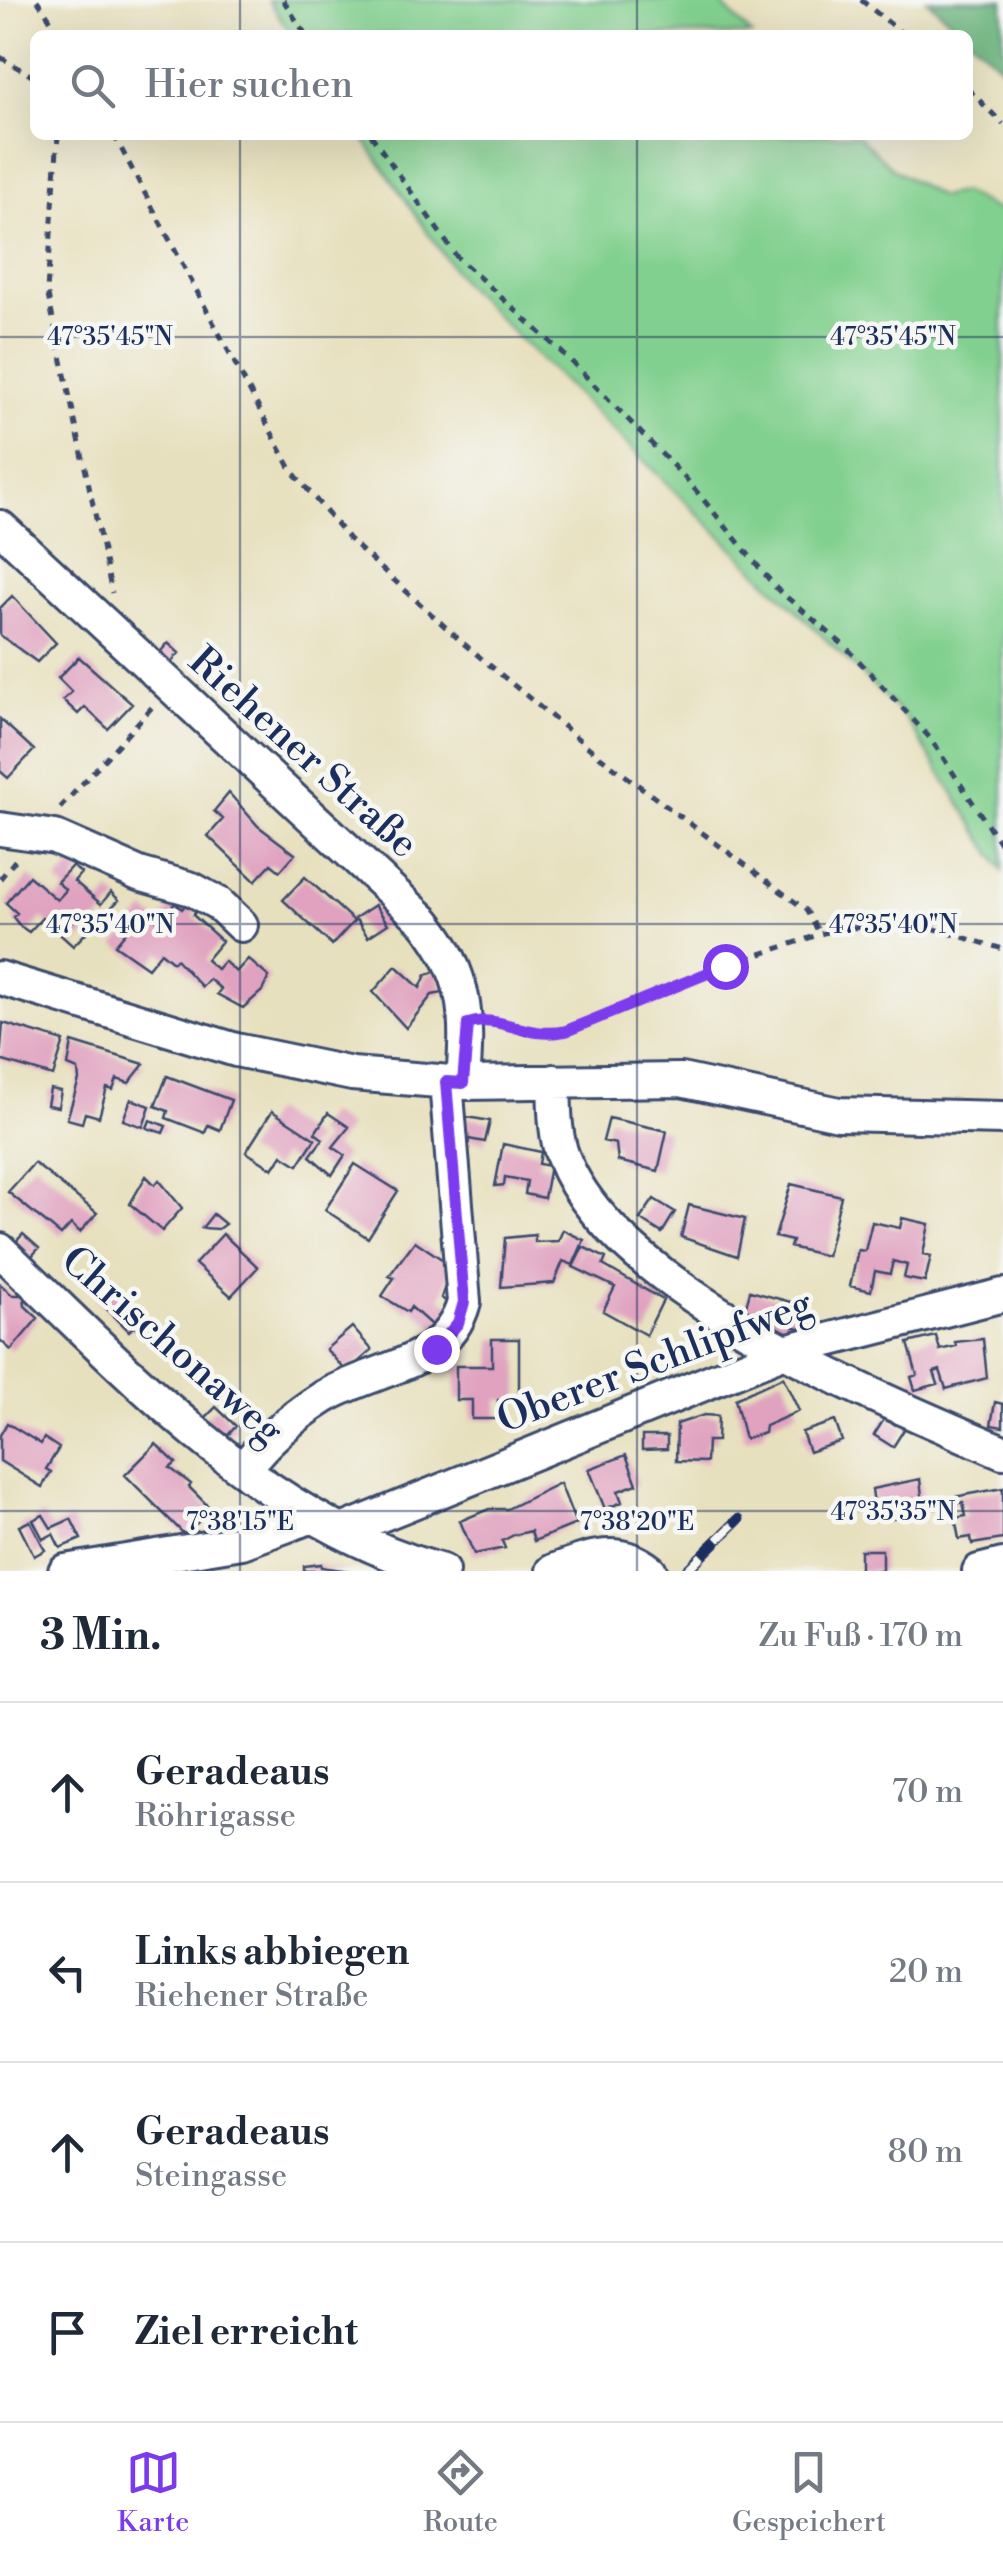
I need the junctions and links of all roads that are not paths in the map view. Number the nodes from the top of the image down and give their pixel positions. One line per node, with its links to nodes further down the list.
1 (0, 527): 5 (street, Riehener Straße)
2 (0, 829): 3 (street)
3 (241, 924)
4 (0, 978): 5 (street)
5 (454, 1082): 6 (street); 12 (street, Riehener Straße)
6 (554, 1082): 7 (street); 10 (street)
7 (1003, 1118)
8 (0, 1250): 12 (street, Chrischonaweg)
9 (1003, 1295): 10 (street, Oberer Schlipfweg)
10 (785, 1351): 11 (street); 14 (street, Oberer Schlipfweg)
11 (1003, 1452)
12 (244, 1469): 13 (street, Chrischonaweg)
13 (310, 1517): 14 (street, Chrischonaweg); 17 (street)
14 (344, 1530): 18 (street, Chrischonaweg)
15 (1003, 1566): 20 (street)
16 (646, 1567): 19 (street)
17 (65, 1571)
18 (442, 1571)
19 (553, 1571)
20 (979, 1571)

